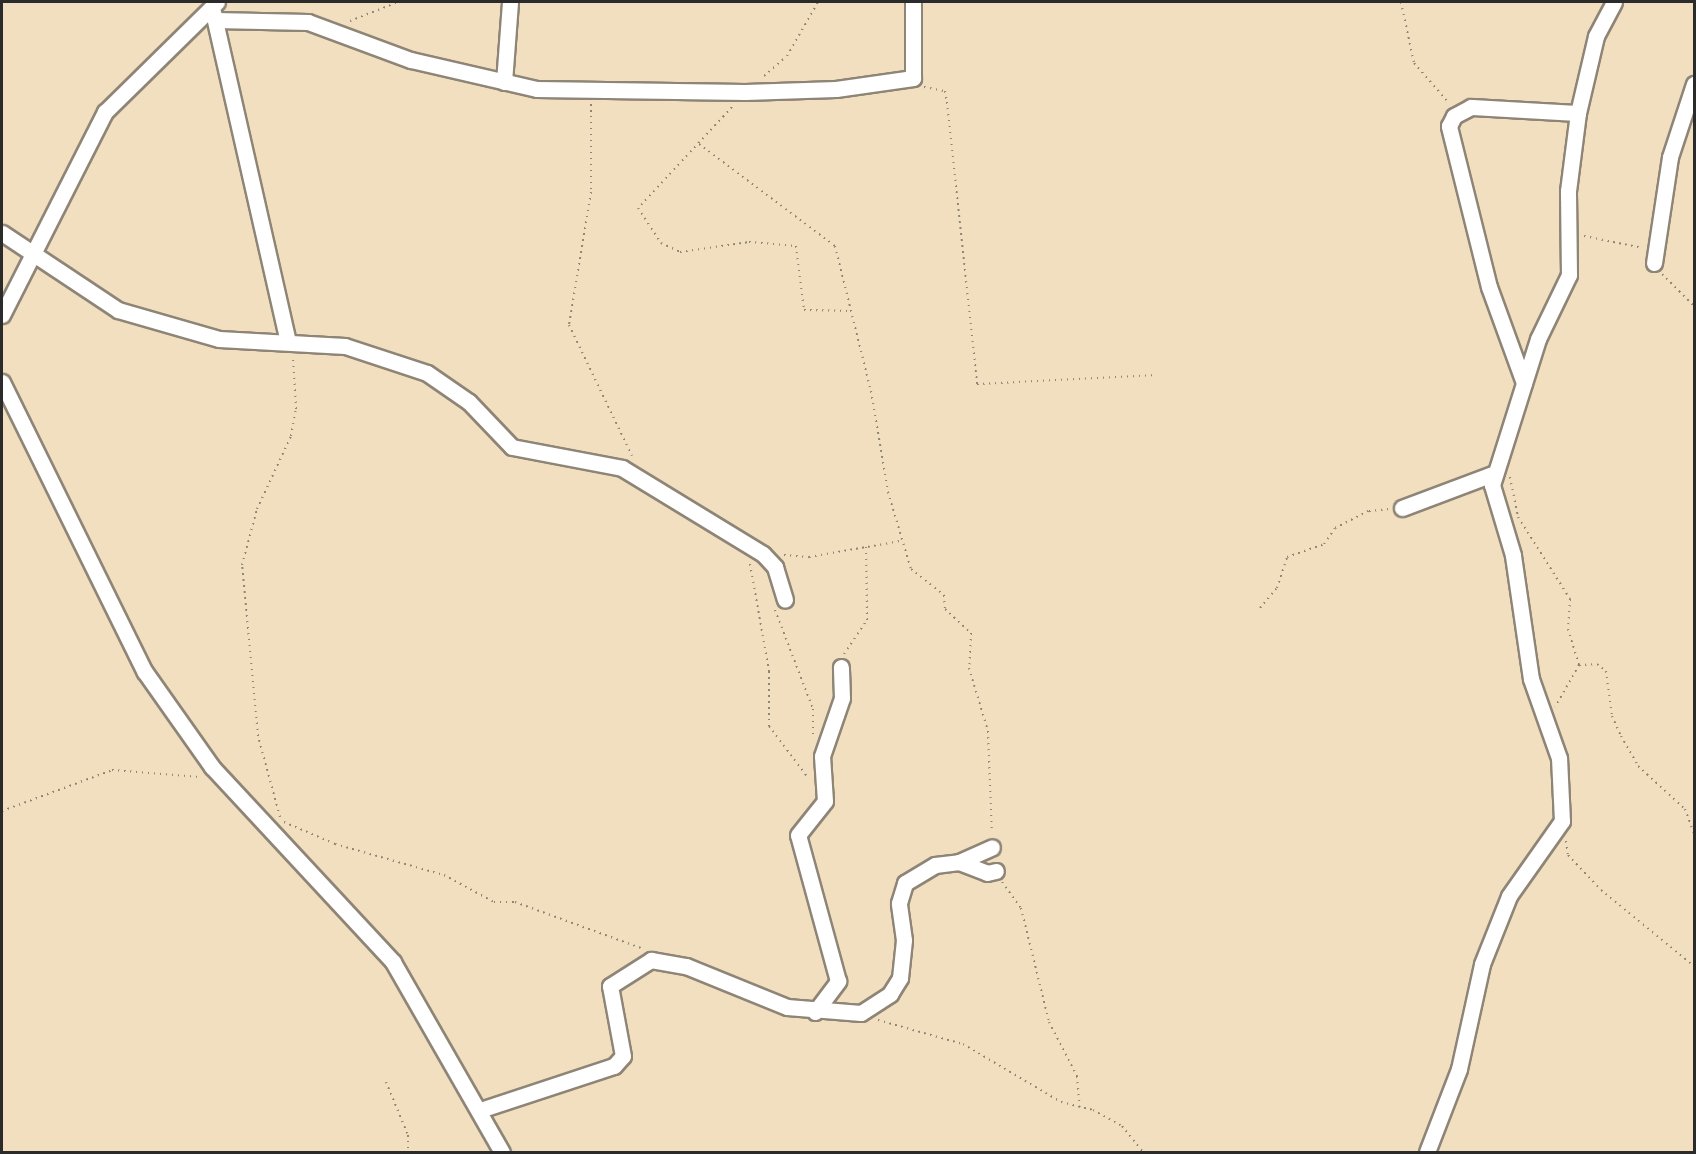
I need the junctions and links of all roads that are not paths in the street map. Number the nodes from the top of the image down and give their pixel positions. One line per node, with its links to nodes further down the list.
1 (510, 2): 5 (street)
2 (912, 2): 5 (street)
3 (1614, 2): 7 (street)
4 (215, 10): 5 (street); 9 (street); 12 (street)
5 (504, 82)
6 (1695, 84): 10 (street)
7 (1578, 114): 14 (street); 14 (street)
8 (2, 233): 9 (street)
9 (33, 255): 11 (street); 12 (street)
10 (1654, 263)
11 (2, 315)
12 (287, 340): 17 (street)
13 (2, 382): 23 (street)
14 (1524, 383): 15 (street)
15 (1495, 473): 16 (street); 25 (street)
16 (1402, 508)
17 (778, 602)
18 (842, 667): 22 (street)
19 (992, 847): 20 (street)
20 (959, 862): 21 (street); 22 (street)
21 (996, 871)
22 (815, 1012): 23 (street)
23 (480, 1110): 24 (street)
24 (502, 1152)
25 (1427, 1152)

